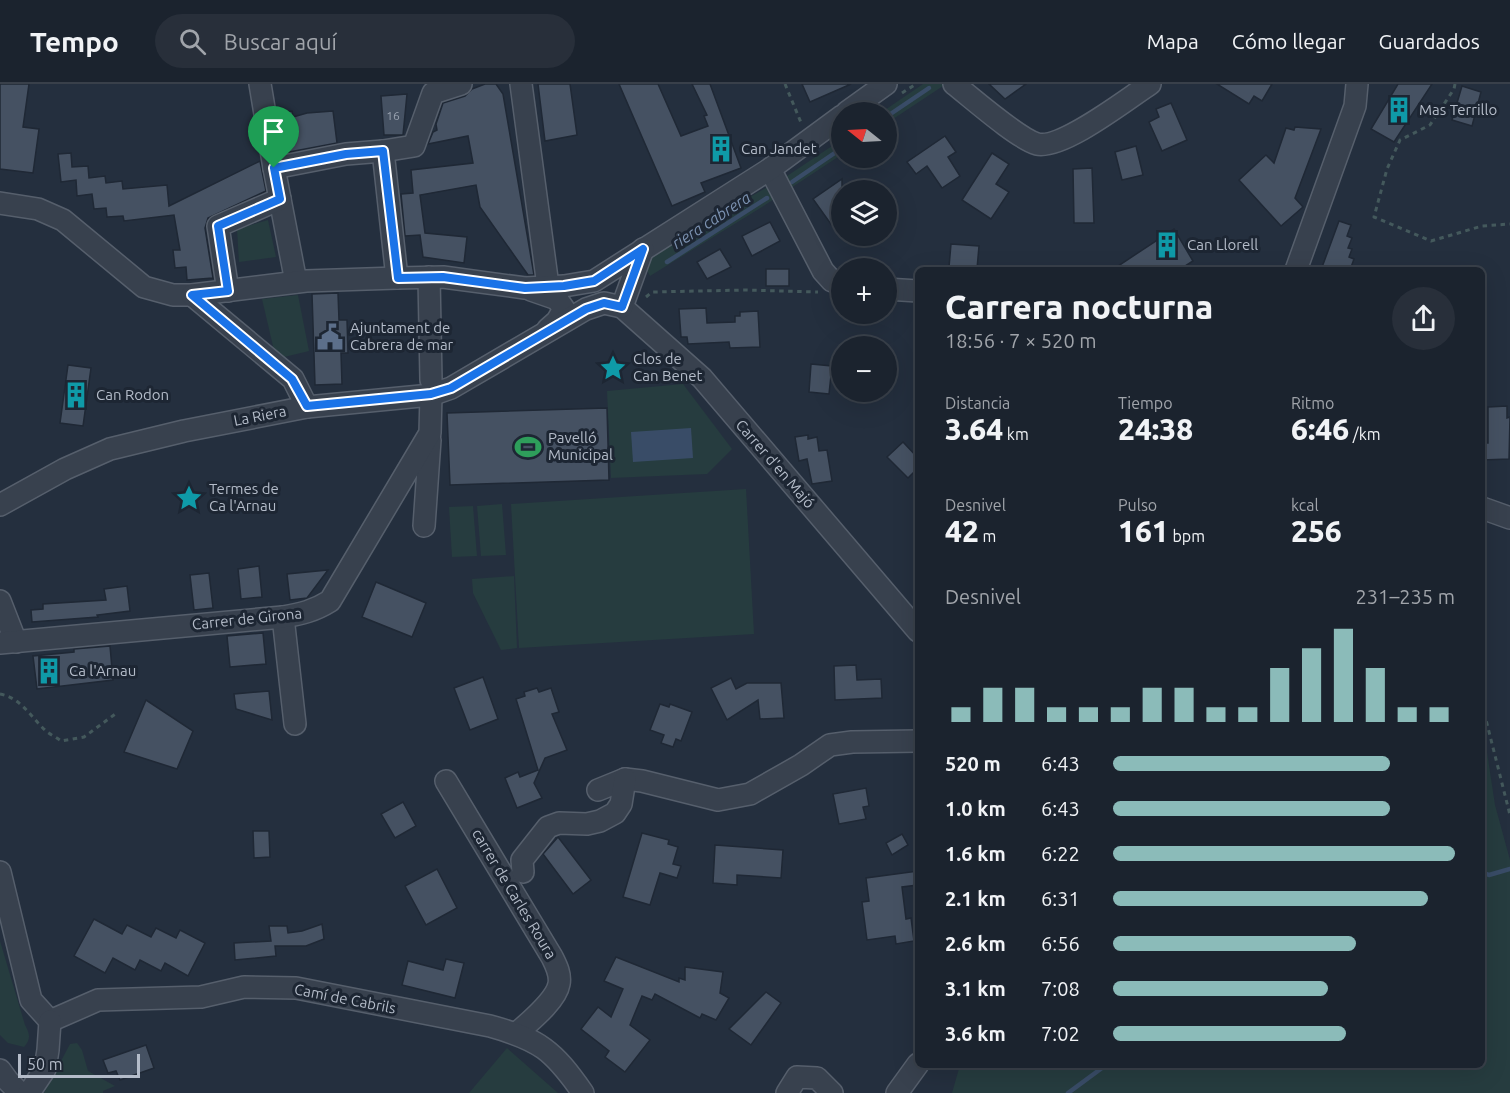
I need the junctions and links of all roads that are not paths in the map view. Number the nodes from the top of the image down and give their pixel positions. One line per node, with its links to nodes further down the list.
1 (260, 84): 11 (street)
2 (461, 84): 10 (street)
3 (521, 84): 23 (street)
4 (886, 84): 8 (street)
5 (954, 84): 6 (street)
6 (1150, 84)
7 (1357, 84): 17 (street)
8 (861, 102)
9 (831, 124): 12 (street)
10 (383, 151): 11 (street); 20 (street)
11 (274, 168): 13 (street)
12 (777, 182): 15 (street); 19 (street)
13 (280, 199): 22 (street); 26 (street)
14 (0, 203): 28 (street)
15 (643, 249): 16 (street); 29 (street)
16 (616, 267): 21 (street); 29 (street, Carrer d'en Majó)
17 (1297, 267)
18 (429, 277): 20 (street); 24 (street); 32 (street, Carrer de Girona)
19 (831, 277)
20 (398, 278): 22 (street)
21 (594, 281): 23 (street); 30 (street)
22 (296, 282): 26 (street)
23 (548, 286): 24 (street)
24 (525, 288): 31 (street)
25 (897, 290): 27 (street)
26 (228, 291): 28 (street)
27 (915, 291)
28 (192, 295): 33 (street)
29 (626, 303): 30 (street); 41 (street, Carrer d'en Majó)
30 (586, 309): 31 (street, La Riera)
31 (538, 338): 32 (street, La Riera)
32 (431, 387): 33 (street, La Riera); 34 (street, Carrer de Girona)
33 (307, 406): 35 (street, La Riera)
34 (430, 433): 38 (street); 40 (street, Carrer de Girona)
35 (0, 505)
36 (1485, 509): 37 (street)
37 (1510, 518)
38 (424, 526)
39 (0, 601): 42 (street)
40 (283, 616): 42 (street, Carrer de Girona); 43 (street)
41 (915, 627)
42 (8, 643)
43 (295, 724)
44 (915, 741): 45 (street)
45 (625, 779): 47 (street); 49 (street)
46 (446, 781): 51 (street, carrer de Carles Roura)
47 (598, 790)
48 (0, 872): 50 (street)
49 (523, 872)
50 (50, 1021): 51 (street, Camí de Cabrils); 55 (street)
51 (516, 1034): 56 (street, Camí de Cabrils)
52 (915, 1068): 59 (street)
53 (0, 1070): 54 (street)
54 (20, 1093)
55 (29, 1093)
56 (583, 1093)
57 (787, 1093): 58 (street)
58 (832, 1093)
59 (897, 1093)

